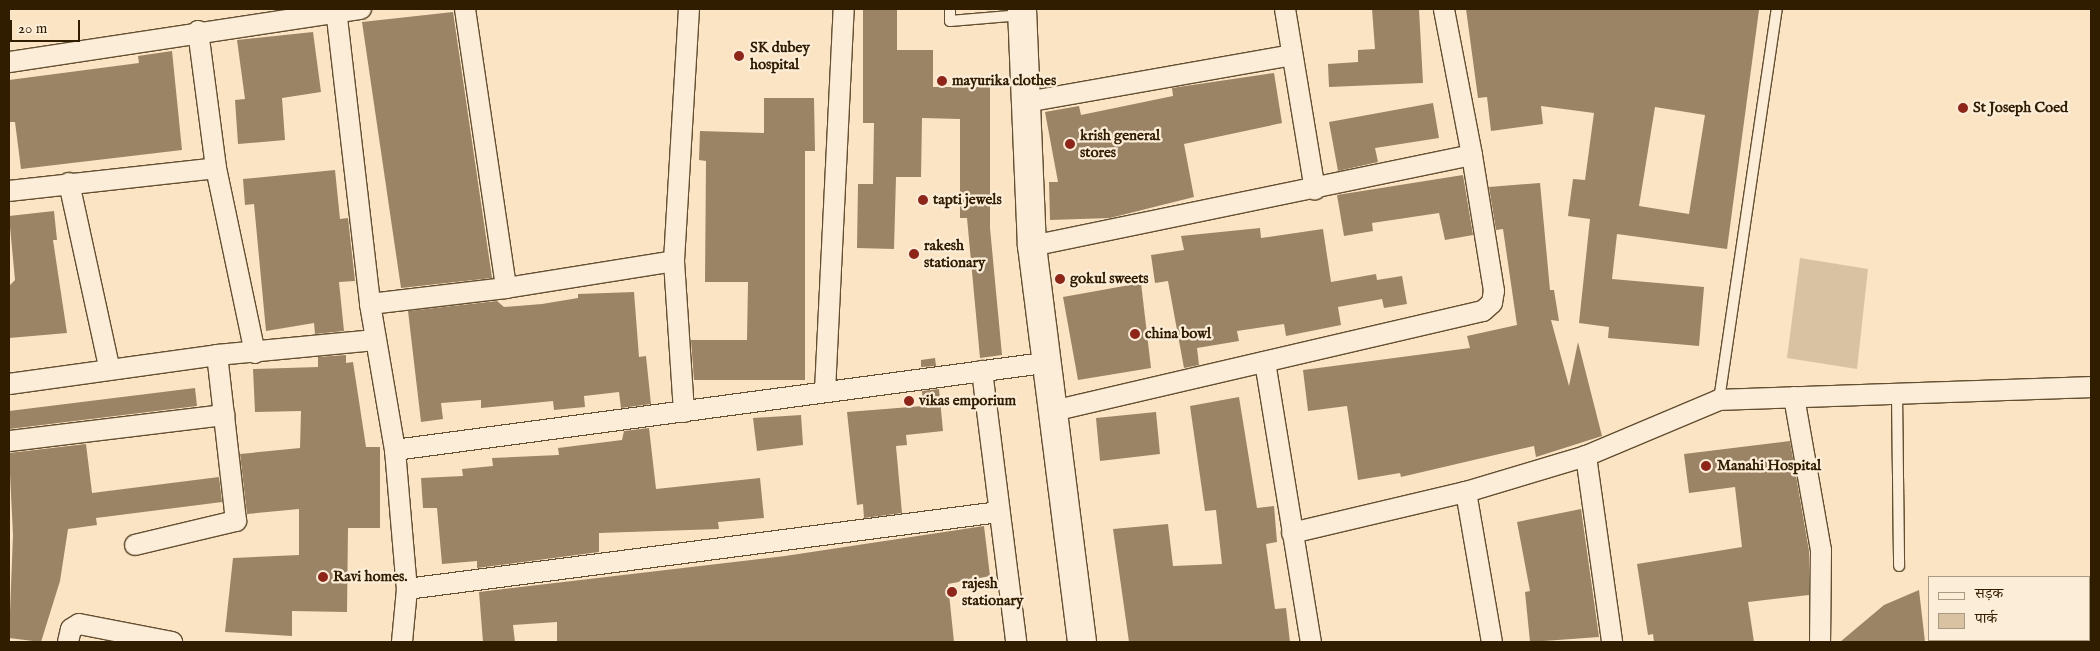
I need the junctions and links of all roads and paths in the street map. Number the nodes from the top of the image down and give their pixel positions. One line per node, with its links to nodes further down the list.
1 (361, 9): 9 (street)
2 (464, 9): 22 (street)
3 (689, 9): 21 (street)
4 (844, 9): 33 (street)
5 (950, 9): 10 (lane)
6 (1285, 9): 12 (street)
7 (1444, 9): 15 (street)
8 (1777, 9): 36 (lane)
9 (337, 10): 11 (street); 23 (street)
10 (1022, 12): 14 (street)
11 (198, 31): 13 (street); 16 (street)
12 (1292, 55): 14 (street); 18 (street)
13 (9, 62)
14 (1026, 102): 20 (street)
15 (1472, 155): 18 (street); 27 (street)
16 (216, 168): 17 (street); 25 (street)
17 (69, 183): 19 (street); 29 (street)
18 (1314, 190): 20 (street)
19 (9, 191)
20 (1032, 246): 28 (street)
21 (674, 261): 22 (street); 38 (street)
22 (506, 288): 23 (street)
23 (370, 304): 24 (street)
24 (375, 340): 25 (street); 41 (street)
25 (255, 354): 26 (street)
26 (217, 355): 29 (street); 39 (street)
27 (1265, 362): 37 (street); 45 (street)
28 (1044, 363): 30 (street); 37 (street)
29 (110, 368): 31 (street)
30 (982, 371): 33 (street); 44 (street)
31 (9, 384)
32 (2091, 388): 34 (street)
33 (825, 391): 38 (street)
34 (1896, 394): 35 (street); 47 (lane)
35 (1794, 398): 36 (street); 57 (street)
36 (1719, 400): 42 (street)
37 (1053, 411): 53 (street)
38 (684, 412): 41 (street)
39 (224, 415): 40 (street); 46 (street)
40 (9, 441)
41 (395, 450): 48 (street)
42 (1586, 456): 43 (street); 56 (street)
43 (1466, 492): 45 (street); 55 (street)
44 (999, 512): 48 (street); 52 (street)
45 (1292, 533): 54 (street)
46 (135, 544)
47 (1899, 566)
48 (407, 589): 51 (street)
49 (68, 642): 50 (street)
50 (172, 642)
51 (402, 642)
52 (1016, 642)
53 (1082, 642)
54 (1311, 642)
55 (1492, 642)
56 (1612, 642)
57 (1820, 642)

